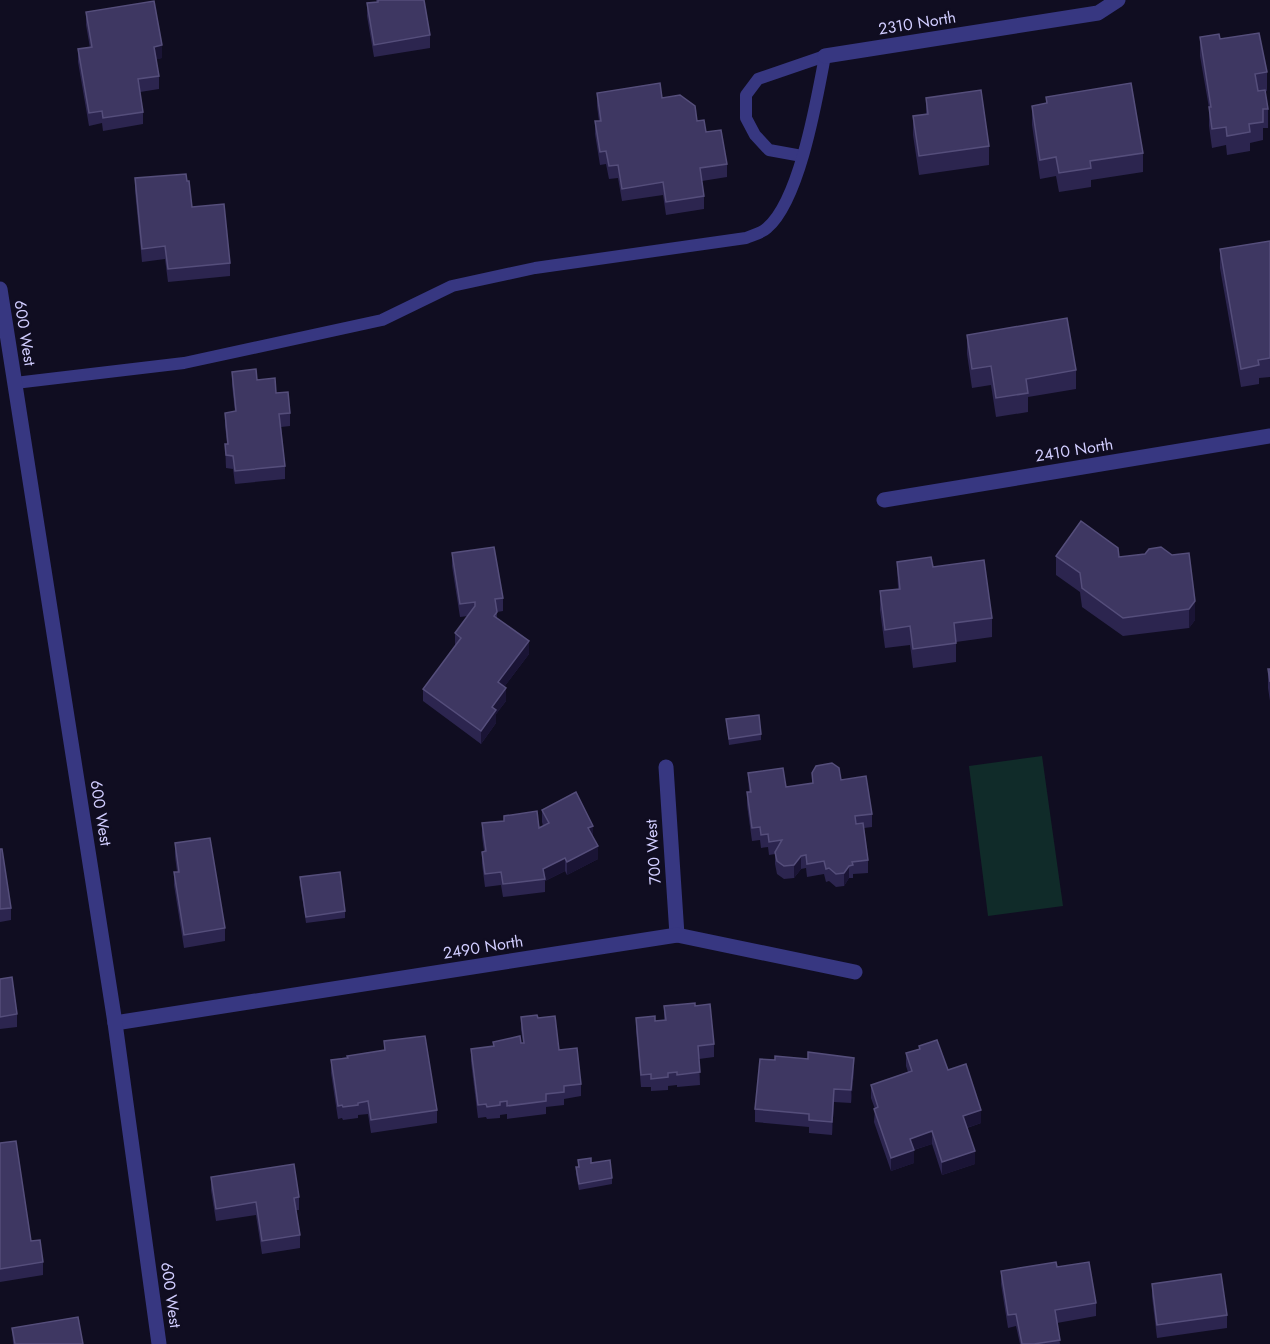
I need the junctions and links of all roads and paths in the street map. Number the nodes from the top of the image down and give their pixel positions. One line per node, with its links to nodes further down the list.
1 (1118, 0): 2 (street, 2310 North)
2 (825, 56): 3 (lane); 3 (lane)
3 (802, 156): 5 (lane)
4 (0, 289): 5 (street, 600 West)
5 (15, 383): 11 (street, 600 West)
6 (1270, 436): 7 (street, 2410 North)
7 (884, 500)
8 (666, 767): 9 (street, 700 West)
9 (677, 935): 10 (street, 2490 North); 11 (street, 2490 North)
10 (855, 972)
11 (115, 1023): 12 (street, 600 West)
12 (159, 1344)

